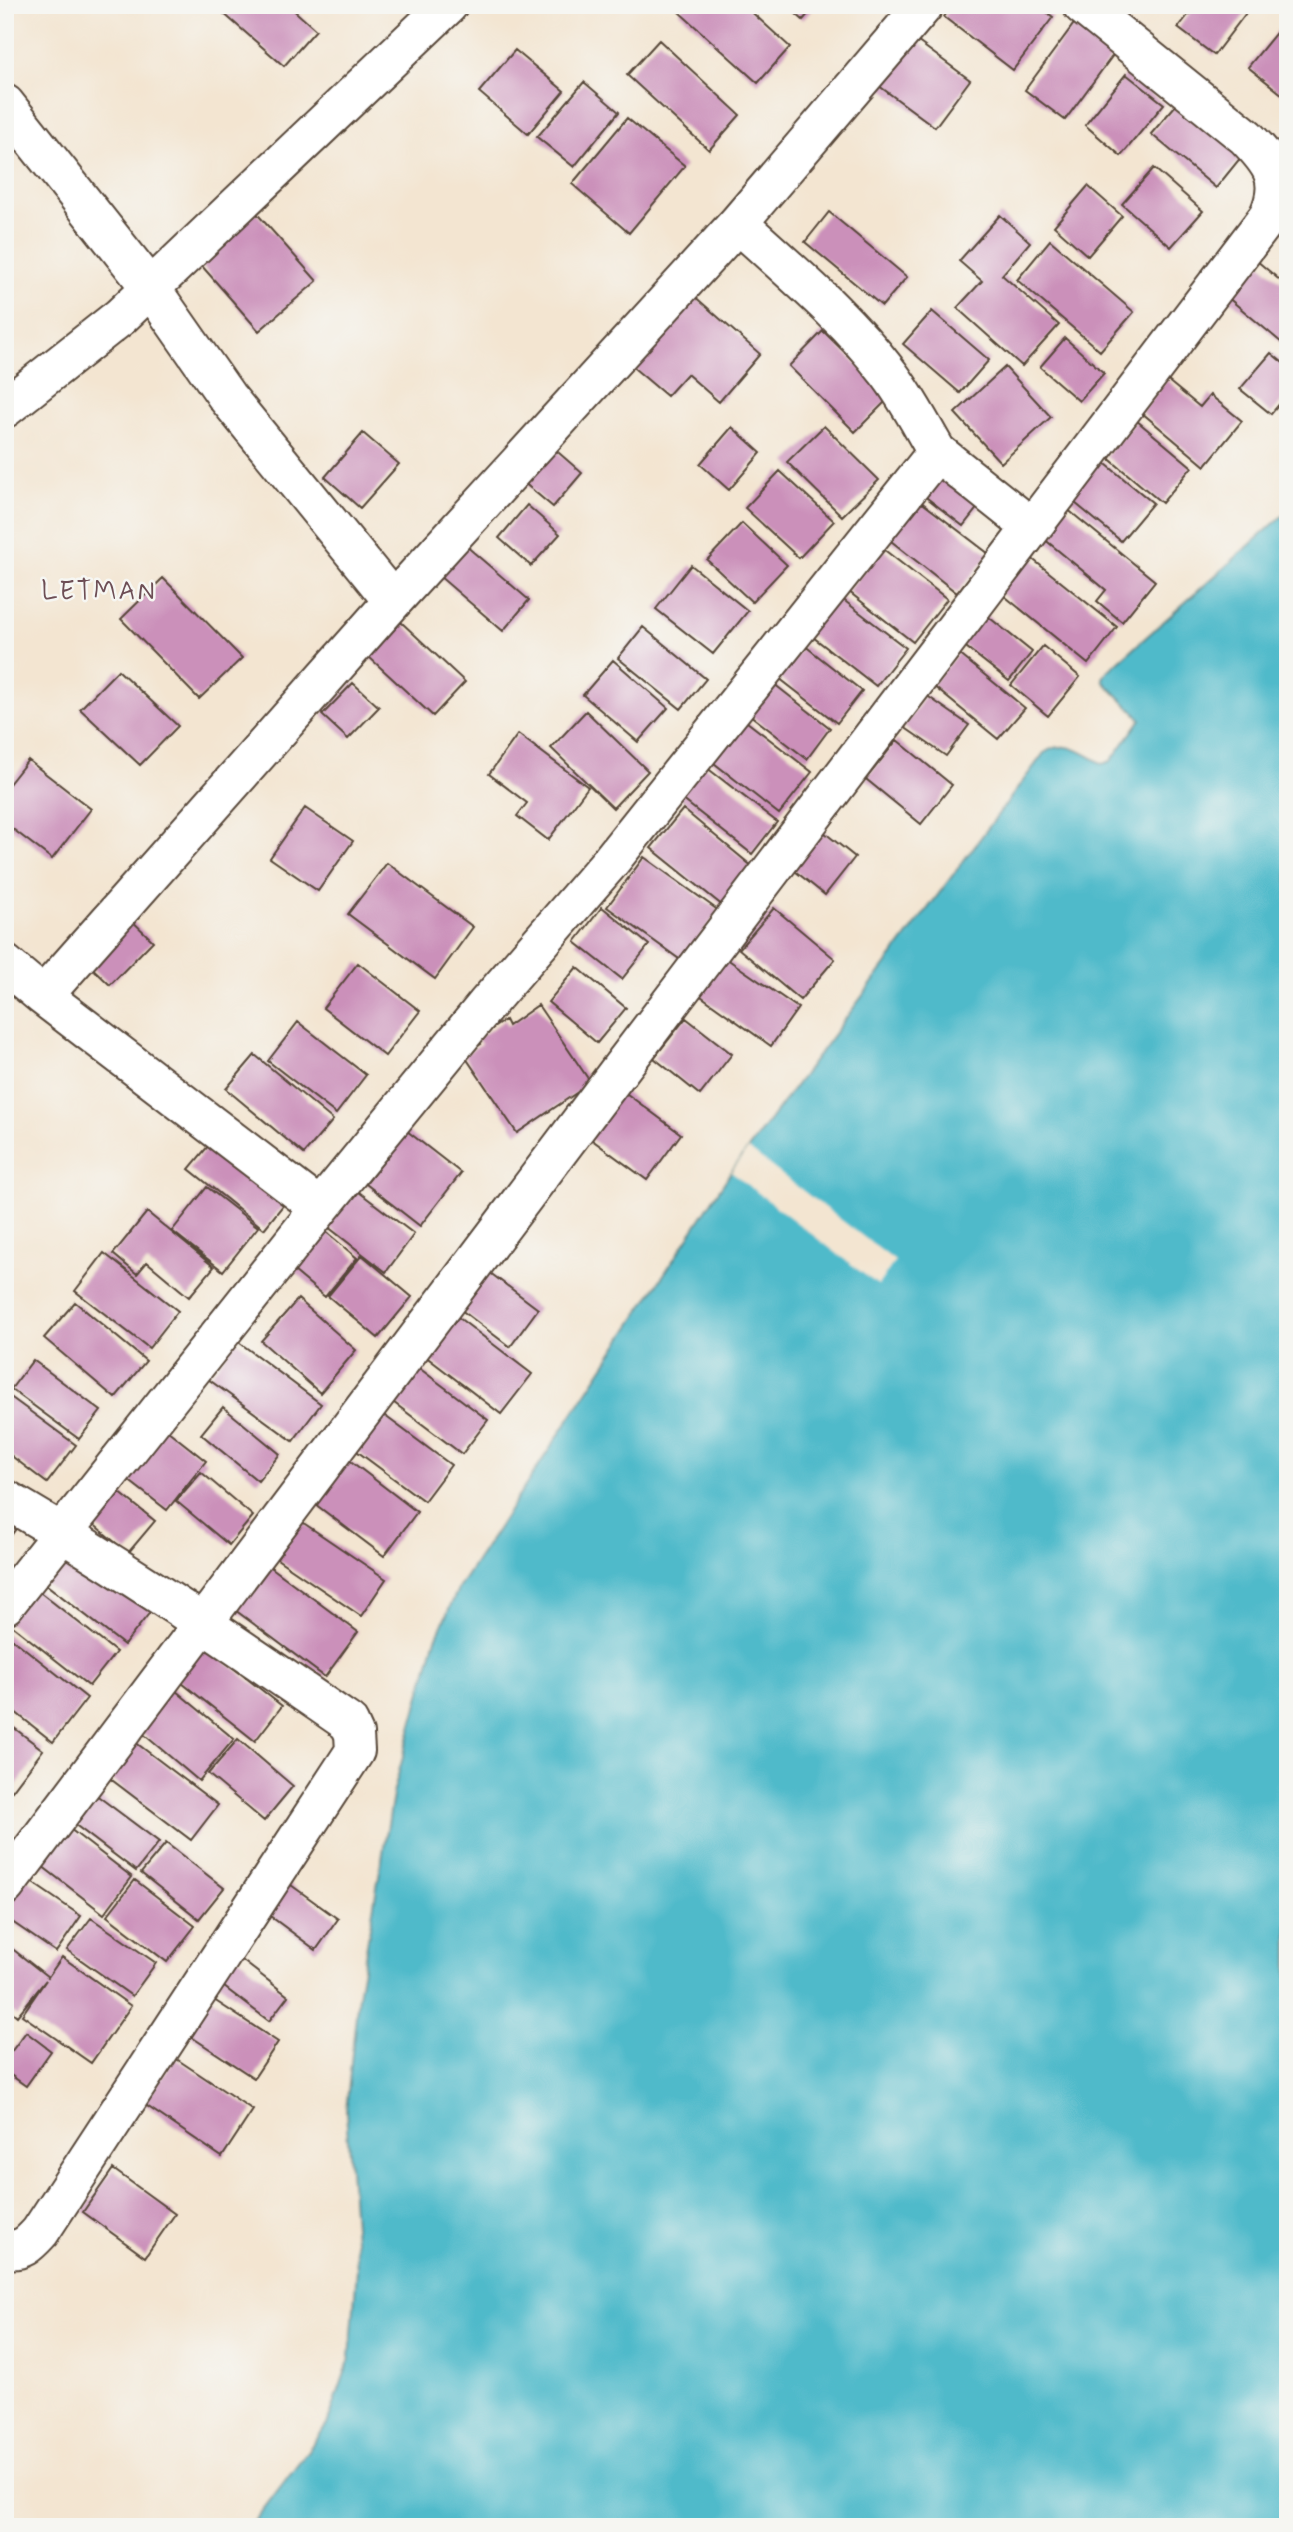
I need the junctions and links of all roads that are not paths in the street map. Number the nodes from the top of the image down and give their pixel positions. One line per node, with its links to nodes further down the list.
1 (448, 5): 6 (street)
2 (924, 5): 5 (street)
3 (1082, 5): 9 (street)
4 (5, 104): 6 (street)
5 (738, 223): 8 (street); 10 (street)
6 (150, 288): 7 (street); 10 (street)
7 (5, 408)
8 (937, 452): 9 (street); 13 (street)
9 (1031, 527): 17 (street)
10 (393, 601): 12 (street)
11 (5, 964): 12 (street)
12 (43, 996): 13 (street)
13 (320, 1208): 15 (street)
14 (5, 1499): 15 (street)
15 (62, 1532): 16 (street); 17 (street)
16 (5, 1605)
17 (205, 1623): 18 (street); 19 (street)
18 (5, 1886)
19 (5, 2249)

